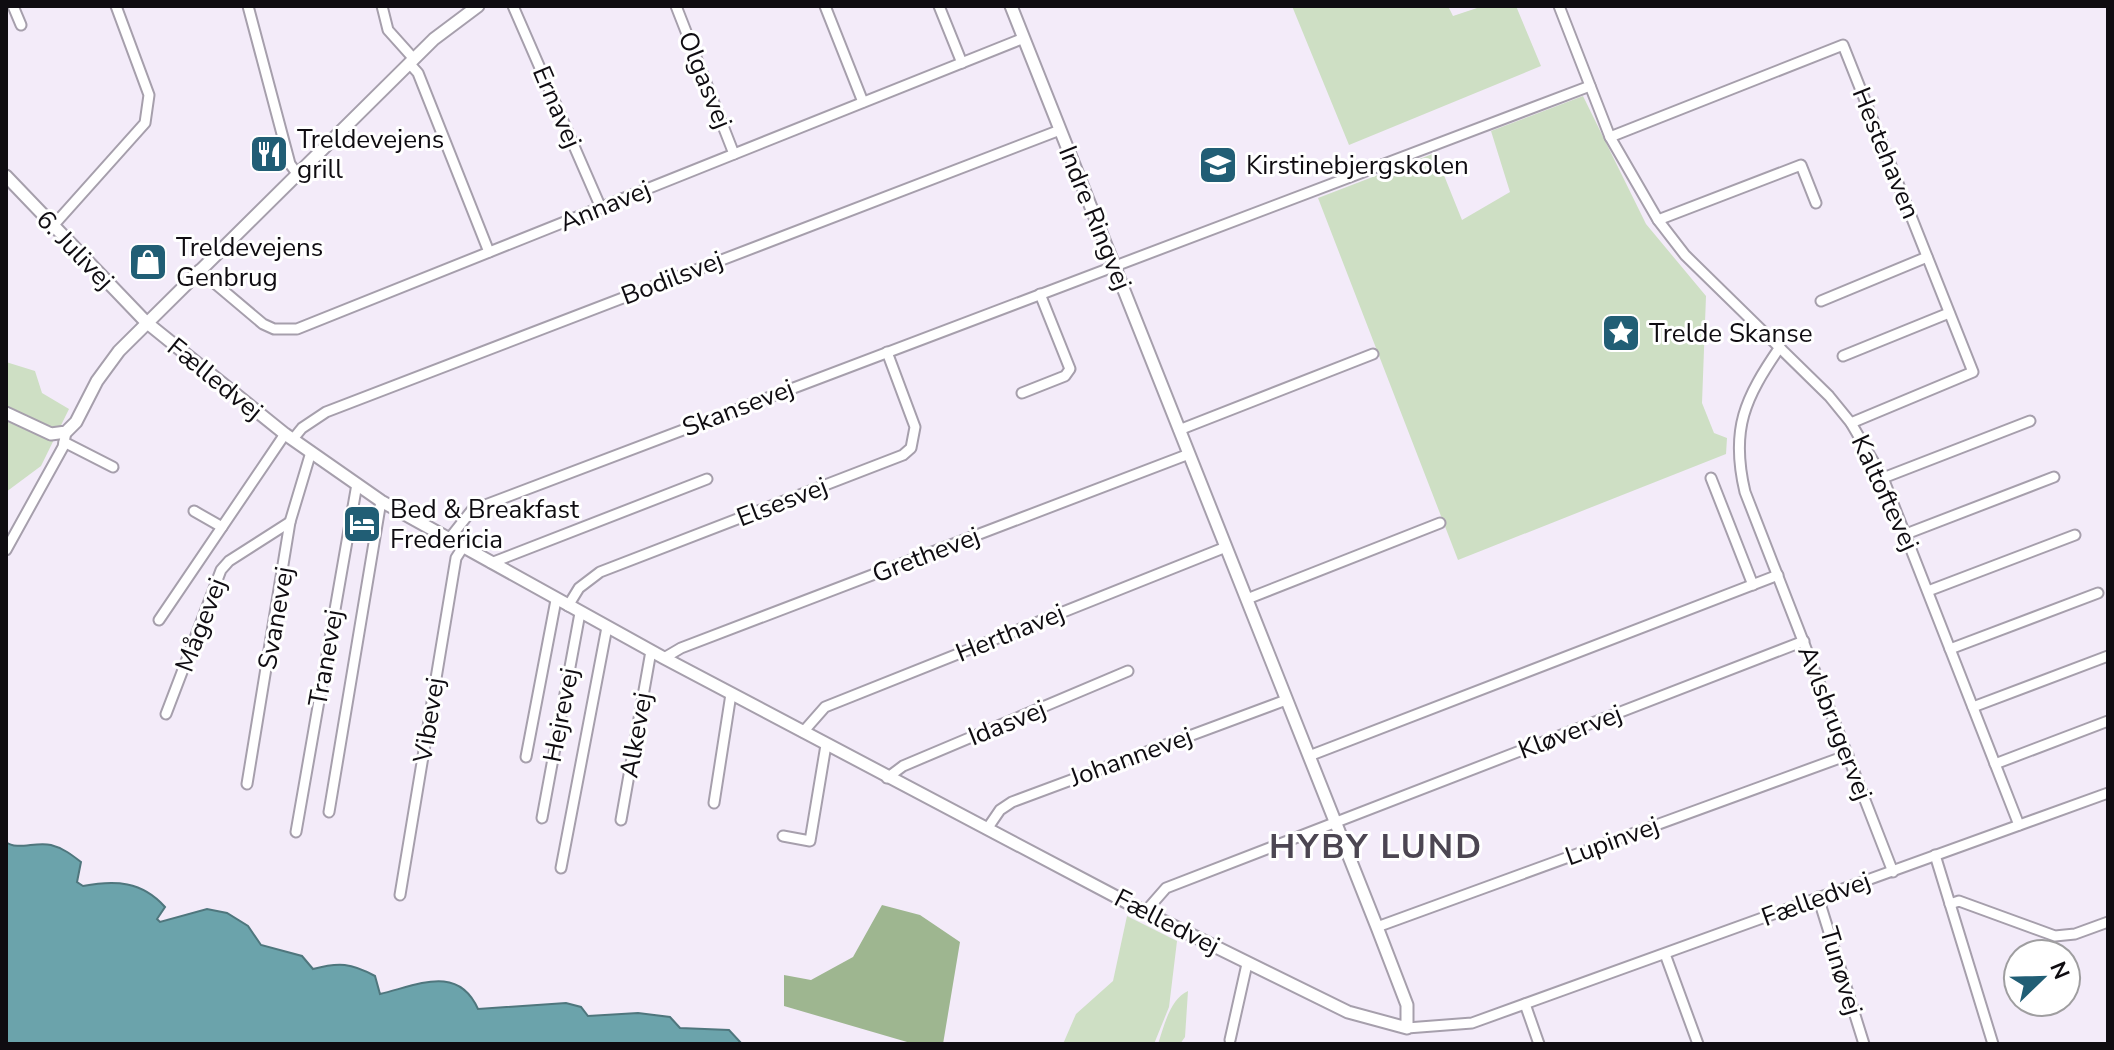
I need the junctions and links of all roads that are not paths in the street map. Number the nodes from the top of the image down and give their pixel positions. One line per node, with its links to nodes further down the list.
1 (13, 6): 12 (street)
2 (116, 6): 26 (street)
3 (248, 6): 21 (street)
4 (382, 6): 14 (street)
5 (478, 6): 14 (street)
6 (513, 6): 24 (street, Ernavej)
7 (676, 6): 20 (street, Olgasvej)
8 (825, 6): 17 (street)
9 (939, 6): 15 (street)
10 (1011, 6): 13 (street, Indre Ringvej)
11 (1559, 6): 16 (street, Kaltoftevej)
12 (21, 25)
13 (1024, 38): 15 (street, Annavej); 18 (street, Indre Ringvej)
14 (412, 61): 21 (street); 27 (street)
15 (962, 63): 17 (street, Annavej)
16 (1590, 86): 19 (street, Kaltoftevej); 29 (street, Skansevej)
17 (863, 102): 20 (street, Annavej)
18 (1060, 130): 29 (street, Indre Ringvej); 45 (street, Bodilsvej)
19 (1610, 137): 25 (street, Kaltoftevej); 28 (street, Hestehaven)
20 (734, 154): 24 (street, Annavej)
21 (296, 172): 30 (street)
22 (6, 176): 26 (street, 6. Julivej)
23 (1816, 203): 25 (street)
24 (601, 208): 27 (street, Annavej)
25 (1658, 220): 35 (street, Kaltoftevej)
26 (52, 227): 34 (street, 6. Julivej)
27 (489, 252): 30 (street, Annavej)
28 (1927, 257): 32 (street); 33 (street, Hestehaven)
29 (1114, 266): 31 (street, Skansevej); 43 (street, Indre Ringvej)
30 (199, 270): 34 (street)
31 (1040, 294): 36 (street, Skansevej); 39 (street)
32 (1821, 301)
33 (1949, 313): 38 (street); 42 (street, Hestehaven)
34 (146, 322): 44 (street); 45 (street, Fælledvej)
35 (1780, 347): 42 (street, Kaltoftevej); 66 (street, Avlsbrugervej)
36 (887, 352): 61 (street, Skansevej); 72 (street, Elsesvej)
37 (1373, 354): 43 (street)
38 (1843, 356)
39 (1022, 393)
40 (6, 413): 44 (street)
41 (2030, 421): 51 (street)
42 (1851, 423): 51 (street, Kaltoftevej)
43 (1179, 430): 47 (street, Indre Ringvej)
44 (65, 437): 48 (street); 64 (street)
45 (289, 437): 46 (street, Fælledvej); 58 (street, Fælledvej)
46 (311, 452): 53 (street, Fælledvej); 56 (street, Svanevej)
47 (1189, 454): 63 (street, Indre Ringvej); 80 (street, Grethevej)
48 (113, 467)
49 (2054, 477): 59 (street)
50 (1711, 478): 67 (street)
51 (1883, 478): 59 (street, Kaltoftevej)
52 (707, 479): 65 (street)
53 (357, 484): 54 (street, Fælledvej); 103 (street, Tranevej)
54 (381, 501): 61 (street, Fælledvej); 97 (street)
55 (194, 511): 58 (street)
56 (290, 522): 85 (street, Mågevej); 94 (street, Svanevej)
57 (1440, 523): 70 (street)
58 (222, 527): 74 (street, Fælledvej)
59 (1906, 534): 68 (street, Kaltoftevej)
60 (2075, 535): 68 (street)
61 (449, 539): 62 (street, Fælledvej)
62 (463, 547): 65 (street, Fælledvej); 108 (street, Vibevej)
63 (1226, 547): 70 (street, Indre Ringvej); 87 (street, Herthavej)
64 (6, 550)
65 (491, 563): 71 (street, Fælledvej)
66 (1778, 575): 67 (street); 76 (street, Avlsbrugervej)
67 (1753, 585): 90 (street)
68 (1928, 591): 77 (street, Kaltoftevej)
69 (2098, 593): 77 (street)
70 (1247, 599): 83 (street, Indre Ringvej)
71 (556, 600): 72 (street, Fælledvej); 91 (street)
72 (568, 606): 73 (street, Fælledvej)
73 (580, 613): 75 (street, Fælledvej); 98 (street, Hejrevej)
74 (159, 620)
75 (607, 627): 78 (street, Fælledvej); 106 (street)
76 (1804, 641): 89 (street, Avlsbrugervej); 100 (street, Kløvervej)
77 (1950, 649): 84 (street, Kaltoftevej)
78 (651, 651): 80 (street, Fælledvej); 99 (street, Alkevej)
79 (2108, 656): 84 (street)
80 (664, 658): 82 (street, Fælledvej)
81 (1128, 671): 93 (street, Idasvej)
82 (731, 694): 87 (street, Fælledvej); 96 (street)
83 (1286, 700): 90 (street, Indre Ringvej); 102 (street, Johannevej)
84 (1973, 707): 92 (street, Kaltoftevej)
85 (166, 714)
86 (2108, 721): 92 (street)
87 (803, 732): 88 (street, Fælledvej)
88 (826, 745): 93 (street, Fælledvej); 104 (street)
89 (1848, 755): 107 (street, Avlsbrugervej); 113 (street, Lupinvej)
90 (1309, 756): 100 (street, Indre Ringvej)
91 (526, 757)
92 (1995, 764): 101 (street, Kaltoftevej)
93 (887, 778): 102 (street, Fælledvej)
94 (247, 784)
95 (2108, 793): 101 (street, Fælledvej)
96 (714, 803)
97 (329, 812)
98 (542, 818)
99 (621, 820)
100 (1336, 823): 111 (street, Kløvervej); 113 (street, Indre Ringvej)
101 (2019, 825): 105 (street, Fælledvej)
102 (987, 829): 111 (street, Fælledvej)
103 (296, 832)
104 (783, 836)
105 (1935, 855): 107 (street, Fælledvej); 110 (street)
106 (561, 868)
107 (1893, 872): 109 (street, Fælledvej)
108 (400, 895)
109 (1818, 897): 114 (street, Fælledvej); 121 (street, Tunøvej)
110 (1950, 904): 112 (street); 122 (street)
111 (1145, 912): 115 (street, Fælledvej)
112 (2108, 922)
113 (1377, 927): 117 (street, Indre Ringvej)
114 (1665, 954): 116 (street, Fælledvej); 120 (street)
115 (1247, 964): 117 (street, Fælledvej); 118 (street)
116 (1525, 1004): 117 (street, Fælledvej); 119 (street)
117 (1407, 1028)
118 (1230, 1040)
119 (1539, 1044)
120 (1698, 1044)
121 (1864, 1044)
122 (1993, 1044)

